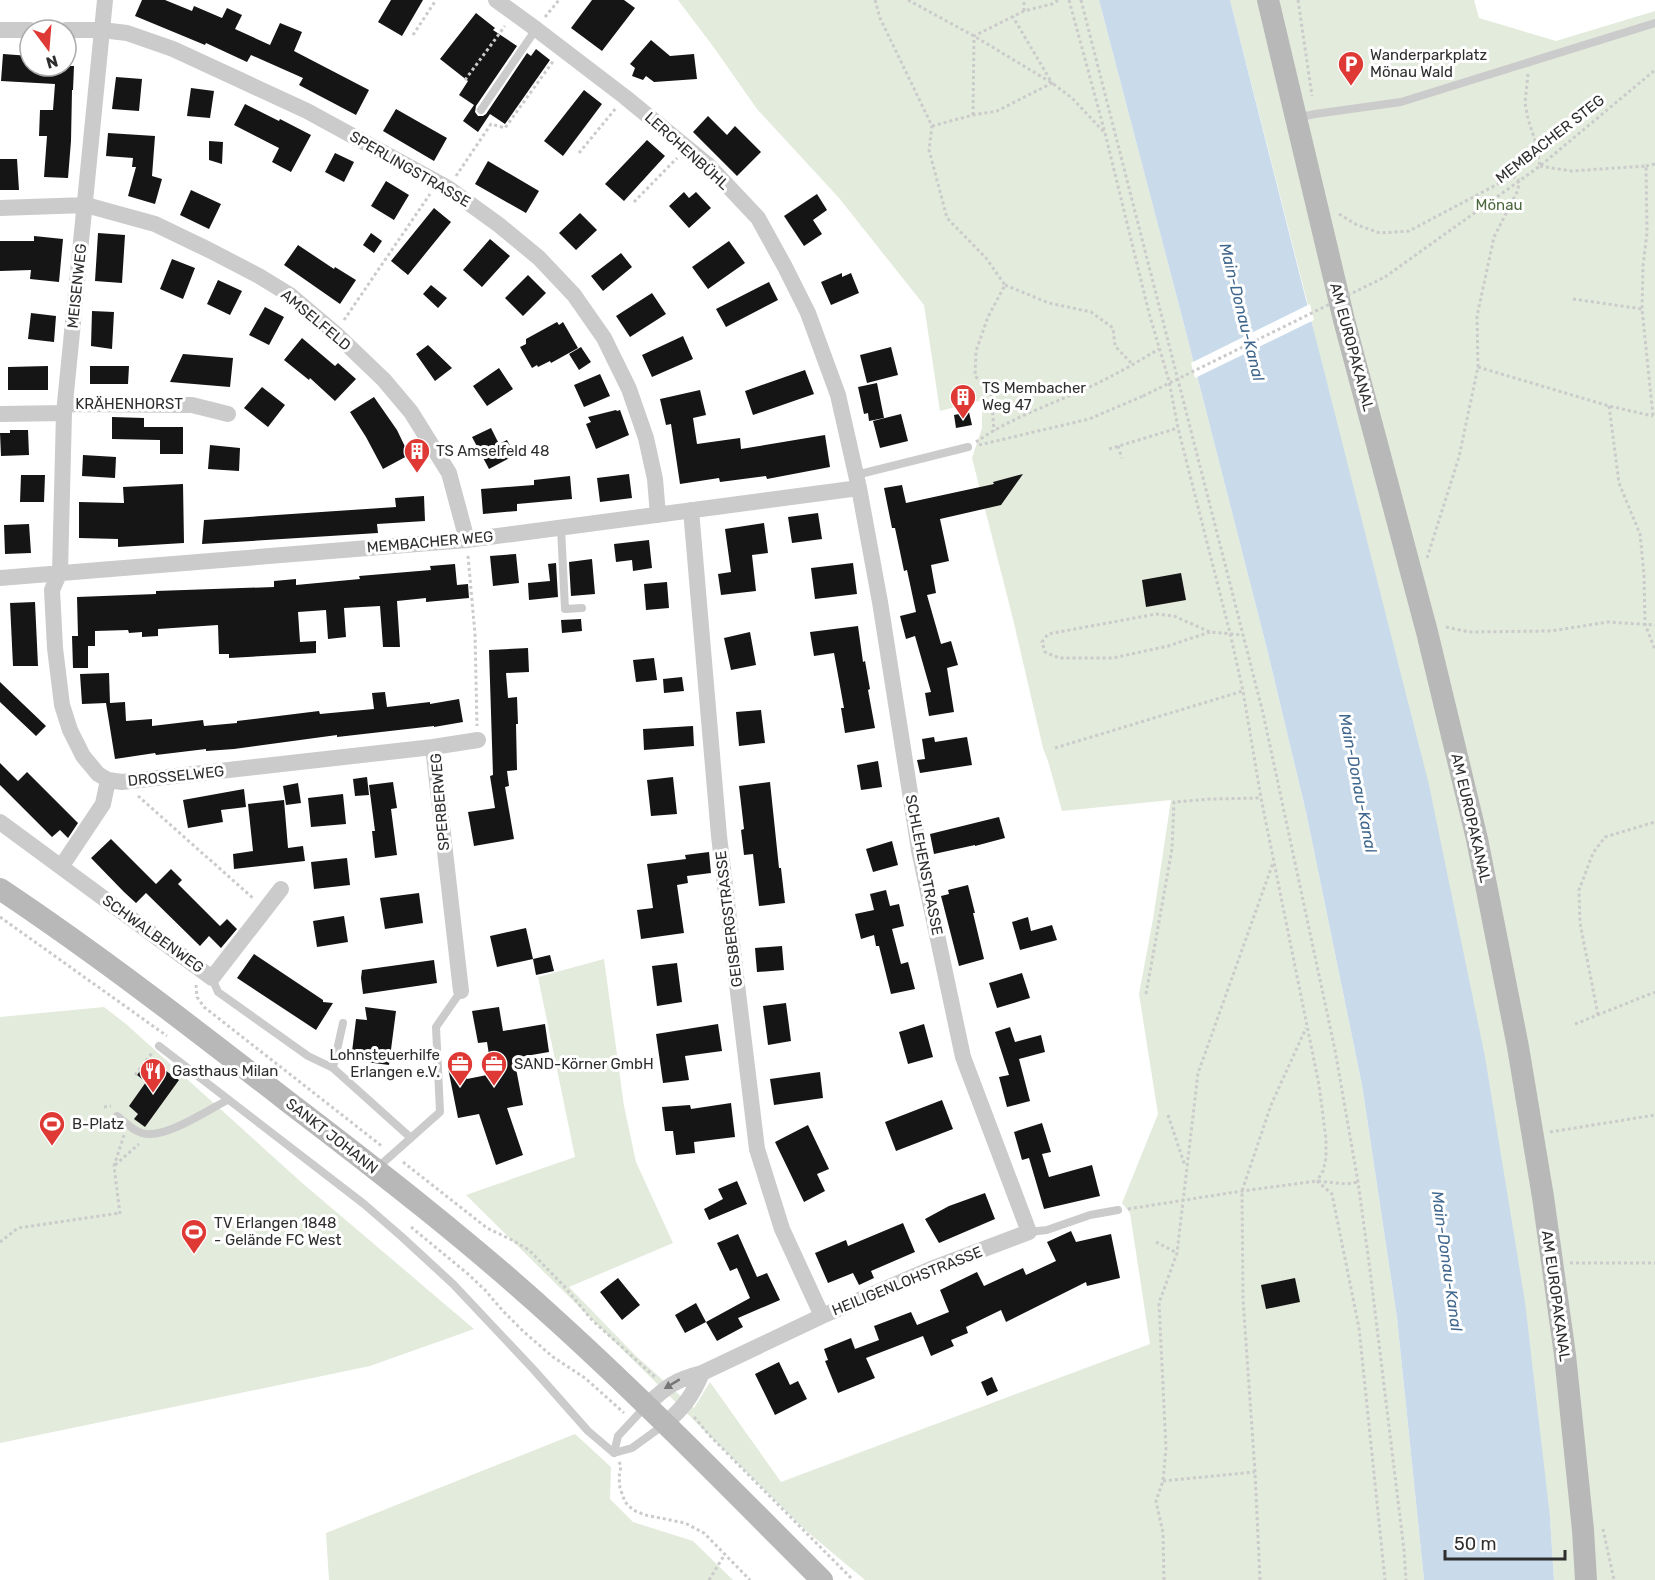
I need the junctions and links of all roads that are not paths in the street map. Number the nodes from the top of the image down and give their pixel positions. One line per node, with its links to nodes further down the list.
1 (105, 0): 10 (street, MEISENWEG)
2 (496, 0): 6 (street, LERCHENBÜHL)
3 (1268, 0): 11 (main road, AM EUROPAKANAL)
4 (1282, 0): 11 (main road, AM EUROPAKANAL)
5 (1655, 23): 13 (lane)
6 (536, 29): 12 (lane); 20 (street, LERCHENBÜHL)
7 (0, 30): 8 (street)
8 (18, 30)
9 (78, 30): 10 (street, SPERLINGSTRASSE)
10 (102, 30): 14 (street, MEISENWEG); 22 (street, SPERLINGSTRASSE)
11 (1289, 90): 13 (main road, AM EUROPAKANAL)
12 (481, 110)
13 (1305, 116): 51 (main road, AM EUROPAKANAL)
14 (86, 206): 15 (street, AMSELFELD); 16 (street, MEISENWEG); 24 (street, AMSELFELD)
15 (0, 208)
16 (64, 408): 17 (street, KRÄHENHORST); 18 (street, KRÄHENHORST); 25 (street, MEISENWEG)
17 (0, 414)
18 (228, 414)
19 (968, 447): 20 (lane)
20 (857, 481): 21 (street, MEMBACHER WEG); 45 (street, SCHLEHENSTRASSE)
21 (691, 510): 22 (street, MEMBACHER WEG); 46 (street, GEISBERGSTRASSE)
22 (658, 515): 23 (street, MEMBACHER WEG)
23 (561, 528): 24 (street, MEMBACHER WEG); 27 (lane)
24 (467, 540): 25 (street, MEMBACHER WEG)
25 (60, 572): 26 (street, MEMBACHER WEG); 30 (street, DROSSELWEG)
26 (0, 578)
27 (582, 608)
28 (478, 740): 29 (street, SPERBERWEG)
29 (433, 747): 30 (street, DROSSELWEG); 36 (street, SPERBERWEG)
30 (115, 781): 32 (street)
31 (0, 822): 32 (street, SCHWALBENWEG)
32 (61, 867): 35 (street, SCHWALBENWEG)
33 (0, 889): 43 (main road, SANKT JOHANN)
34 (281, 889): 35 (street, SCHWALBENWEG)
35 (206, 973): 39 (lane)
36 (461, 991): 42 (lane)
37 (343, 1023): 39 (lane)
38 (159, 1046): 40 (lane)
39 (333, 1068): 42 (lane)
40 (228, 1100): 41 (lane); 50 (lane)
41 (117, 1116)
42 (411, 1138): 43 (lane)
43 (376, 1169): 48 (main road, SANKT JOHANN)
44 (1118, 1210): 45 (lane, HEILIGENLOHSTRASSE)
45 (1029, 1232): 46 (street, HEILIGENLOHSTRASSE)
46 (822, 1316): 47 (street, HEILIGENLOHSTRASSE)
47 (702, 1373): 48 (street, HEILIGENLOHSTRASSE, one-way to 48); 49 (street)
48 (640, 1413): 49 (main road, SANKT JOHANN); 50 (lane)
49 (666, 1423): 50 (lane); 52 (main road, SANKT JOHANN)
50 (614, 1453)
51 (1583, 1530): 53 (main road, AM EUROPAKANAL); 54 (main road, AM EUROPAKANAL)
52 (822, 1580)
53 (1586, 1580)
54 (1596, 1580)

